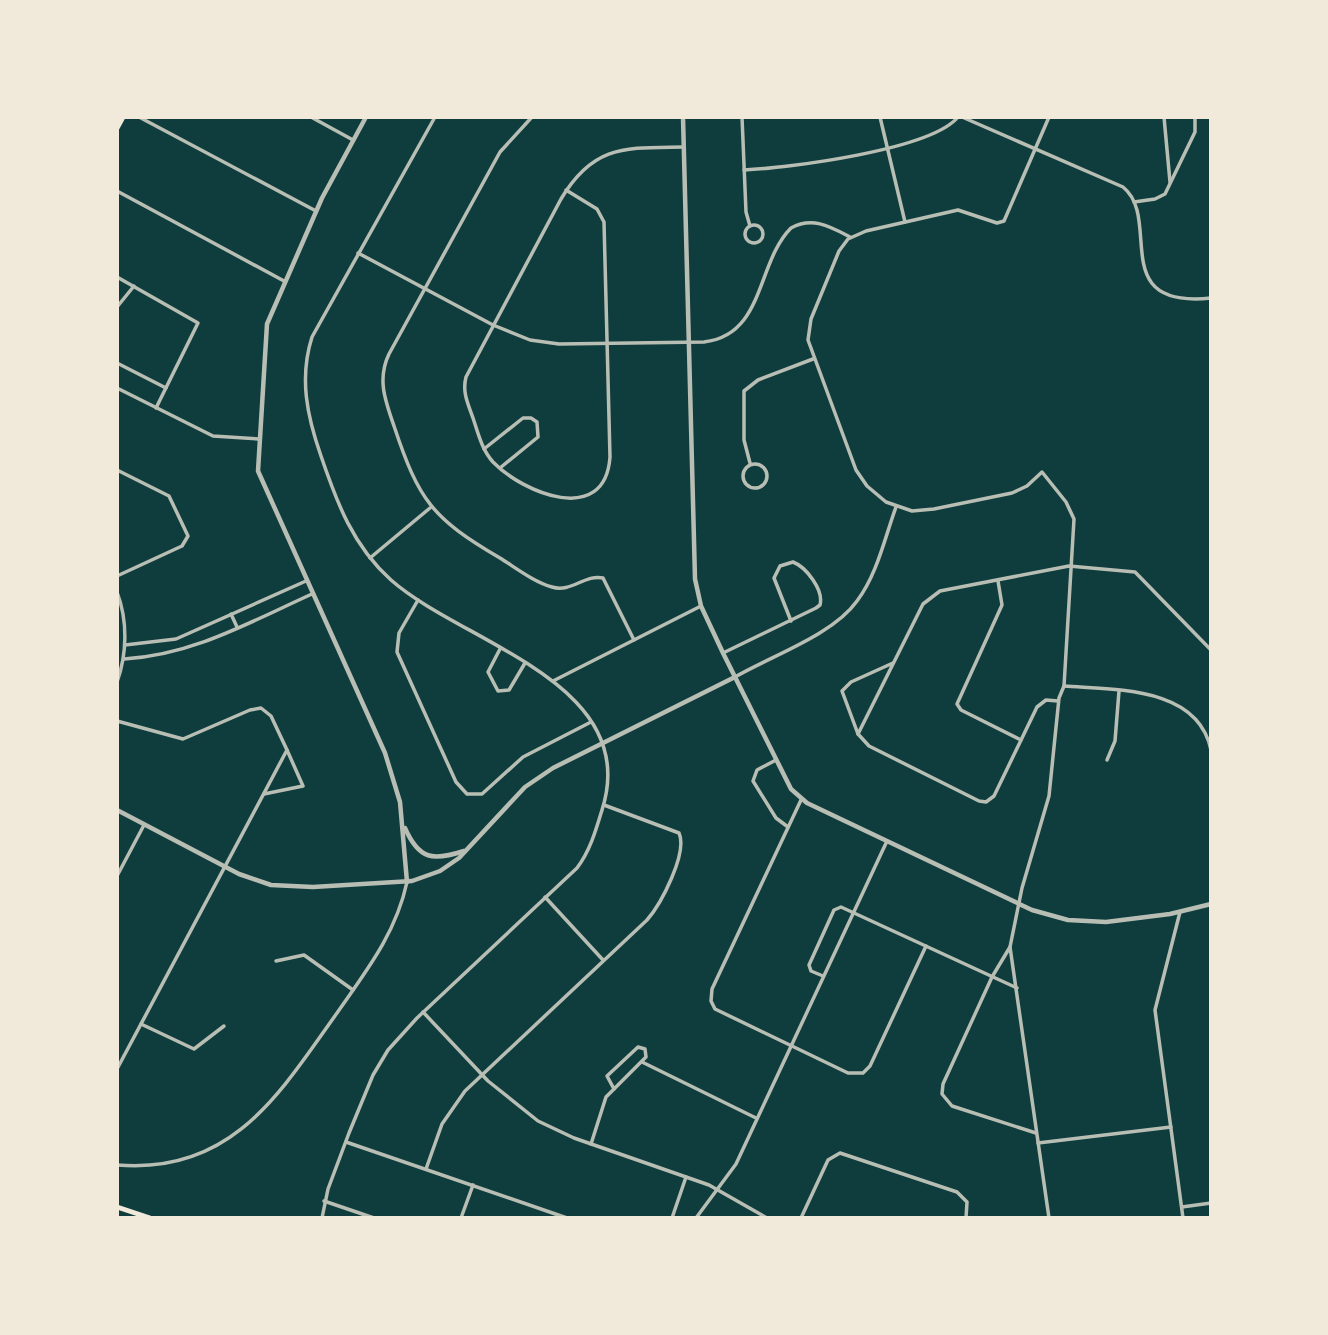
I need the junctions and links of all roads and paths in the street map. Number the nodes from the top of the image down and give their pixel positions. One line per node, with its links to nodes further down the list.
1 (123, 117): 14 (main road)
2 (139, 117): 24 (street)
3 (311, 117): 15 (street)
4 (366, 117): 15 (street)
5 (435, 117): 28 (street)
6 (532, 117): 32 (street)
7 (683, 117): 16 (street)
8 (742, 117): 19 (street)
9 (880, 117): 17 (street)
10 (960, 117): 17 (street); 18 (street)
11 (1049, 117): 18 (street)
12 (1164, 117): 20 (street)
13 (1195, 117): 20 (street)
14 (117, 128)
15 (353, 140): 24 (street)
16 (683, 147): 21 (street); 36 (street)
17 (887, 147): 19 (street); 25 (street)
18 (1035, 148): 23 (street); 25 (street)
19 (744, 170): 26 (street)
20 (1170, 184): 23 (street)
21 (566, 190): 35 (street); 37 (street)
22 (117, 191): 30 (street)
23 (1134, 202): 33 (street)
24 (316, 211): 30 (street)
25 (905, 222): 27 (street)
26 (750, 226): 26 (street)
27 (852, 237): 36 (street); 38 (street)
28 (358, 253): 32 (street); 50 (street)
29 (117, 277): 31 (street)
30 (284, 281): 43 (street)
31 (134, 286): 34 (street); 41 (street)
32 (426, 288): 35 (street); 49 (street)
33 (1211, 298)
34 (117, 307)
35 (493, 325): 37 (street); 44 (street)
36 (688, 342): 37 (street); 58 (street)
37 (607, 343): 46 (street)
38 (813, 359): 45 (street); 48 (street)
39 (117, 363): 41 (street)
40 (117, 388): 42 (street)
41 (166, 388): 42 (street)
42 (156, 408): 43 (street)
43 (259, 439): 53 (street)
44 (484, 449): 46 (street); 46 (street)
45 (750, 463): 45 (street)
46 (500, 468)
47 (117, 470): 52 (street)
48 (896, 507): 51 (street); 70 (street)
49 (430, 508): 50 (street); 62 (street)
50 (370, 558): 57 (street)
51 (1072, 566): 54 (street); 65 (street); 73 (street)
52 (117, 576)
53 (306, 580): 56 (street); 59 (street)
54 (998, 580): 68 (street); 79 (street)
55 (117, 592): 63 (street)
56 (312, 594): 61 (street); 89 (street)
57 (418, 600): 64 (street); 77 (street)
58 (701, 606): 62 (street); 66 (street)
59 (231, 614): 61 (street); 63 (street)
60 (791, 621): 60 (street); 66 (street)
61 (237, 627): 67 (street)
62 (634, 640): 71 (street)
63 (125, 645): 67 (street)
64 (500, 649): 69 (street); 69 (street)
65 (1211, 650)
66 (723, 653): 70 (street)
67 (124, 659): 72 (street)
68 (894, 662): 78 (street); 78 (street)
69 (525, 663): 71 (street)
70 (734, 677): 80 (street); 83 (street)
71 (553, 681): 77 (street)
72 (117, 682)
73 (1064, 686): 74 (street); 75 (street)
74 (1119, 691): 82 (street); 84 (street)
75 (1059, 701): 79 (street); 98 (street)
76 (117, 721): 81 (street)
77 (591, 722): 80 (street)
78 (858, 734): 79 (street)
79 (1021, 740)
80 (602, 744): 87 (street); 93 (street)
81 (287, 750): 85 (street); 85 (street)
82 (1211, 750)
83 (776, 760): 86 (street); 91 (street)
84 (1107, 760)
85 (264, 794): 94 (street)
86 (801, 800): 91 (street); 92 (street)
87 (604, 805): 97 (street); 104 (street)
88 (117, 810): 90 (street)
89 (402, 820): 93 (street); 96 (street)
90 (144, 824): 94 (street); 95 (street)
91 (788, 827): 113 (street)
92 (887, 841): 98 (street); 100 (street)
93 (469, 849): 96 (street)
94 (225, 866): 96 (street); 111 (street)
95 (117, 876)
96 (407, 881): 109 (street)
97 (545, 897): 104 (street); 110 (street)
98 (1019, 903): 101 (street); 103 (street)
99 (1211, 904): 101 (street)
100 (853, 912): 102 (street); 106 (street); 106 (street)
101 (1180, 912): 119 (street)
102 (926, 946): 107 (street); 113 (street)
103 (1010, 947): 107 (street); 108 (street)
104 (603, 960): 116 (street)
105 (276, 961): 109 (street)
106 (823, 976): 113 (street)
107 (992, 977): 108 (street); 120 (street)
108 (1017, 988): 120 (street)
109 (353, 990): 124 (street)
110 (423, 1012): 116 (street); 121 (street)
111 (141, 1024): 112 (street); 115 (street)
112 (224, 1026)
113 (791, 1046): 118 (street)
114 (642, 1062): 117 (street); 117 (street); 118 (street)
115 (117, 1069)
116 (481, 1074): 123 (street); 125 (street)
117 (614, 1088): 123 (street)
118 (756, 1118): 128 (street)
119 (1171, 1127): 122 (street); 131 (street)
120 (1037, 1134): 122 (street)
121 (345, 1142): 125 (street); 129 (street)
122 (1038, 1143): 143 (street)
123 (591, 1144): 126 (street)
124 (117, 1165)
125 (426, 1169): 127 (street)
126 (686, 1177): 128 (street); 138 (street)
127 (472, 1185): 136 (street); 137 (street)
128 (719, 1189): 139 (street); 140 (street)
129 (324, 1201): 133 (street); 135 (street)
130 (1211, 1203): 131 (street)
131 (1182, 1206): 144 (street)
132 (117, 1207): 134 (main road)
133 (321, 1217)
134 (150, 1218)
135 (374, 1218)
136 (461, 1218)
137 (567, 1218)
138 (672, 1218)
139 (696, 1218)
140 (767, 1218)
141 (801, 1218): 142 (street)
142 (966, 1218)
143 (1049, 1218)
144 (1183, 1218)

